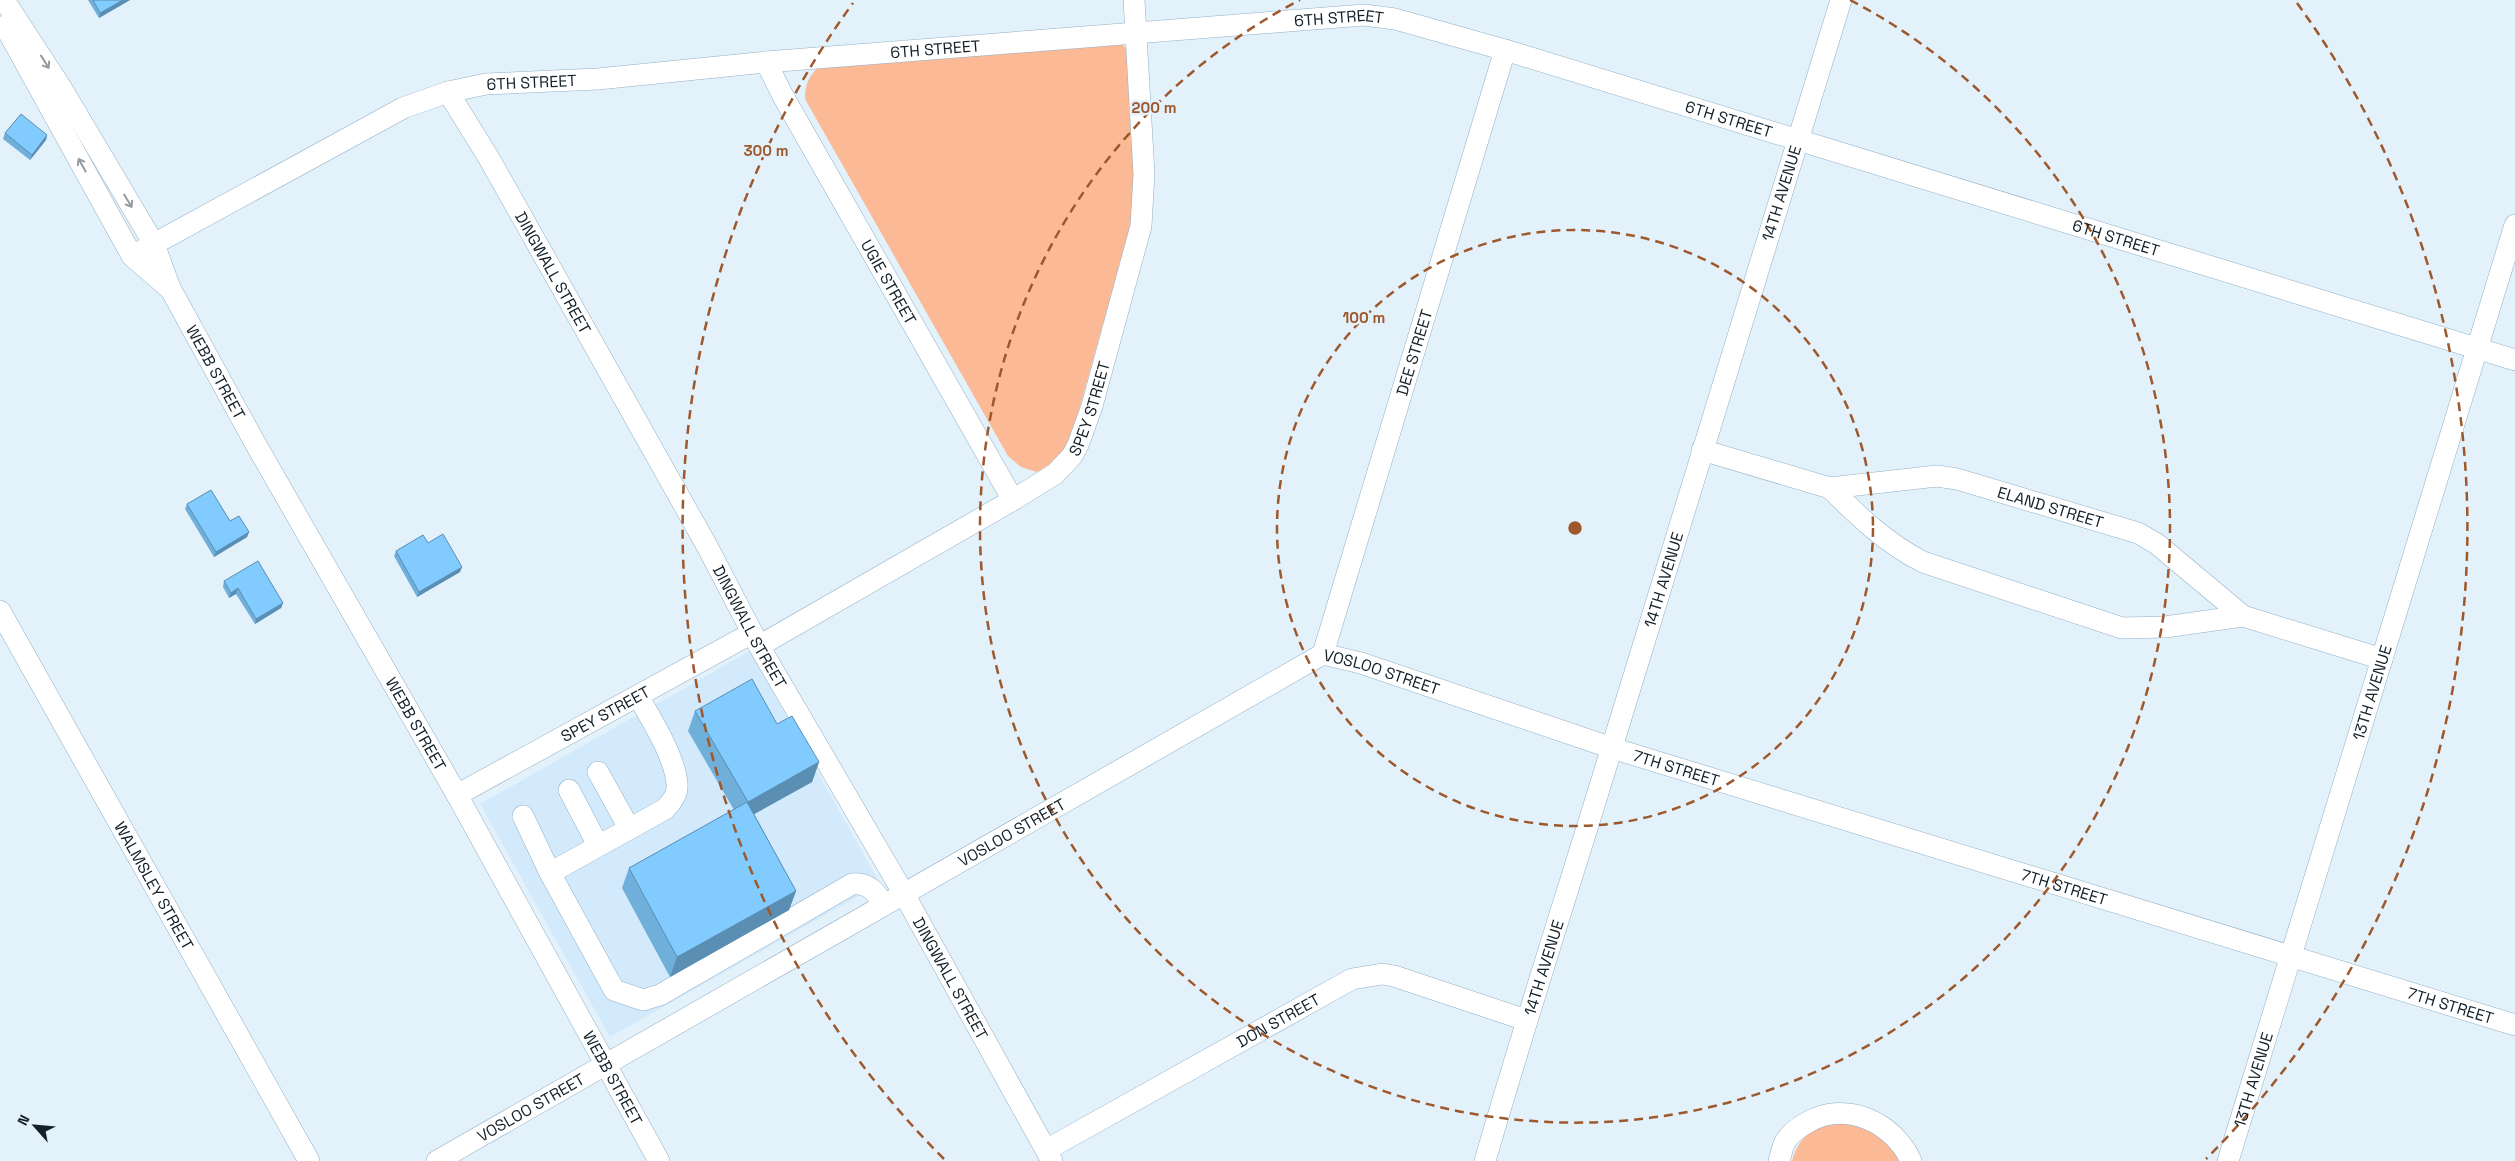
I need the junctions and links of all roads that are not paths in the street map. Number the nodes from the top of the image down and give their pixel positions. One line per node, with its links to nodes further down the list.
1 (4, 0): 11 (street, WEBB STREET, one-way to 11)
2 (1134, 0): 5 (street, SPEY STREET)
3 (1842, 0): 9 (street, 14TH AVENUE)
4 (0, 19): 12 (street, WEBB STREET, one-way to 4)
5 (1137, 32): 6 (street, 6TH STREET); 7 (street, 6TH STREET); 18 (street, SPEY STREET)
6 (1505, 50): 9 (street, 6TH STREET); 22 (street, DEE STREET)
7 (766, 62): 8 (street, 6TH STREET); 18 (street, UGIE STREET)
8 (448, 92): 11 (street, 6TH STREET); 21 (street, DINGWALL STREET)
9 (1797, 140): 14 (street, 6TH STREET); 16 (street, 14TH AVENUE)
10 (2515, 225): 14 (street, 13TH AVENUE)
11 (154, 244): 12 (street, 6TH STREET); 13 (street, WEBB STREET)
12 (132, 256): 13 (street, WEBB STREET)
13 (170, 288): 28 (street, WEBB STREET)
14 (2477, 348): 15 (street, 6TH STREET); 23 (street, 13TH AVENUE)
15 (2515, 360)
16 (1702, 450): 17 (street, ELAND STREET); 25 (street, 14TH AVENUE)
17 (1830, 488): 20 (street, ELAND STREET); 20 (street, ELAND STREET)
18 (1013, 500): 21 (street, SPEY STREET)
19 (0, 611): 40 (street, WALMSLEY STREET)
20 (2243, 616): 23 (street, ELAND STREET)
21 (756, 639): 24 (street, SPEY STREET); 33 (street, DINGWALL STREET)
22 (1323, 654): 25 (street, VOSLOO STREET); 33 (street, VOSLOO STREET)
23 (2382, 659): 35 (street, 13TH AVENUE)
24 (638, 696): 28 (street, SPEY STREET); 30 (street)
25 (1612, 748): 35 (street, 7TH STREET); 36 (street, 14TH AVENUE)
26 (598, 772): 30 (street)
27 (569, 790): 31 (street)
28 (457, 795): 38 (street, WEBB STREET)
29 (522, 816): 32 (street)
30 (629, 828): 31 (street)
31 (598, 845): 32 (street)
32 (550, 873): 34 (street)
33 (904, 894): 34 (street, VOSLOO STREET); 39 (street, DINGWALL STREET)
34 (884, 905): 38 (street, VOSLOO STREET)
35 (2290, 957): 37 (street, 7TH STREET); 46 (street, 13TH AVENUE)
36 (1526, 1020): 39 (street, DON STREET); 43 (street, 14TH AVENUE)
37 (2515, 1025)
38 (605, 1064): 41 (street, VOSLOO STREET); 42 (street, WEBB STREET)
39 (1049, 1156)
40 (309, 1161)
41 (436, 1161)
42 (659, 1161)
43 (1485, 1161)
44 (1779, 1161): 45 (street)
45 (1911, 1161)
46 (2228, 1161)

